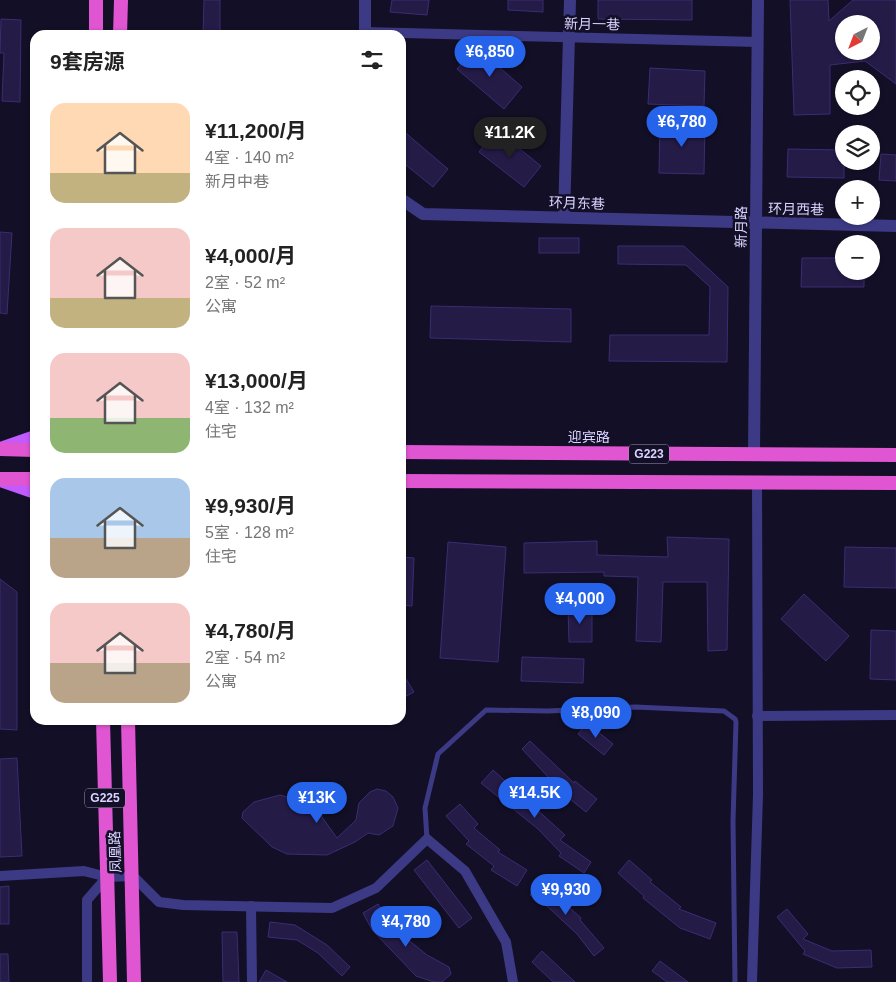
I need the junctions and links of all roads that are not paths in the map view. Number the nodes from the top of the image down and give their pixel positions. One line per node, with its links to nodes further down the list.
1 (96, 0): 6 (highway)
2 (120, 0): 7 (highway)
3 (365, 0): 8 (street)
4 (570, 0): 10 (street)
5 (758, 0): 11 (street, 新月路)
6 (96, 30)
7 (120, 30)
8 (365, 30)
9 (406, 35): 10 (street, 新月一巷)
10 (570, 37): 11 (street, 新月一巷); 13 (street)
11 (758, 42): 14 (street, 新月路)
12 (406, 203): 13 (street, 环月东巷)
13 (564, 217): 14 (street, 环月东巷)
14 (756, 223): 15 (street, 环月西巷); 20 (street, 新月路)
15 (896, 226)
16 (30, 438): 17 (main road)
17 (0, 449): 18 (highway)
18 (30, 450)
19 (406, 452): 20 (highway, 迎宾路 / G223)
20 (754, 454): 21 (highway, 迎宾路 / G223)
21 (896, 455)
22 (30, 479): 23 (highway)
23 (0, 480): 27 (main road)
24 (406, 481): 25 (highway, G223)
25 (757, 482): 26 (highway, G223); 29 (street)
26 (896, 483)
27 (30, 491)
28 (896, 715): 29 (street)
29 (757, 716): 43 (street)
30 (103, 725): 35 (highway, 凤凰路 / G225)
31 (128, 725): 34 (highway, 凤凰路 / G225)
32 (427, 839): 36 (street); 41 (street); 42 (lane)
33 (0, 876): 35 (street)
34 (133, 876): 35 (street); 36 (street); 39 (highway, 凤凰路 / G225)
35 (107, 877): 37 (street); 38 (highway, 凤凰路 / G225)
36 (251, 906): 40 (street)
37 (87, 982)
38 (110, 982)
39 (134, 982)
40 (252, 982)
41 (514, 982)
42 (735, 982)
43 (752, 982)

